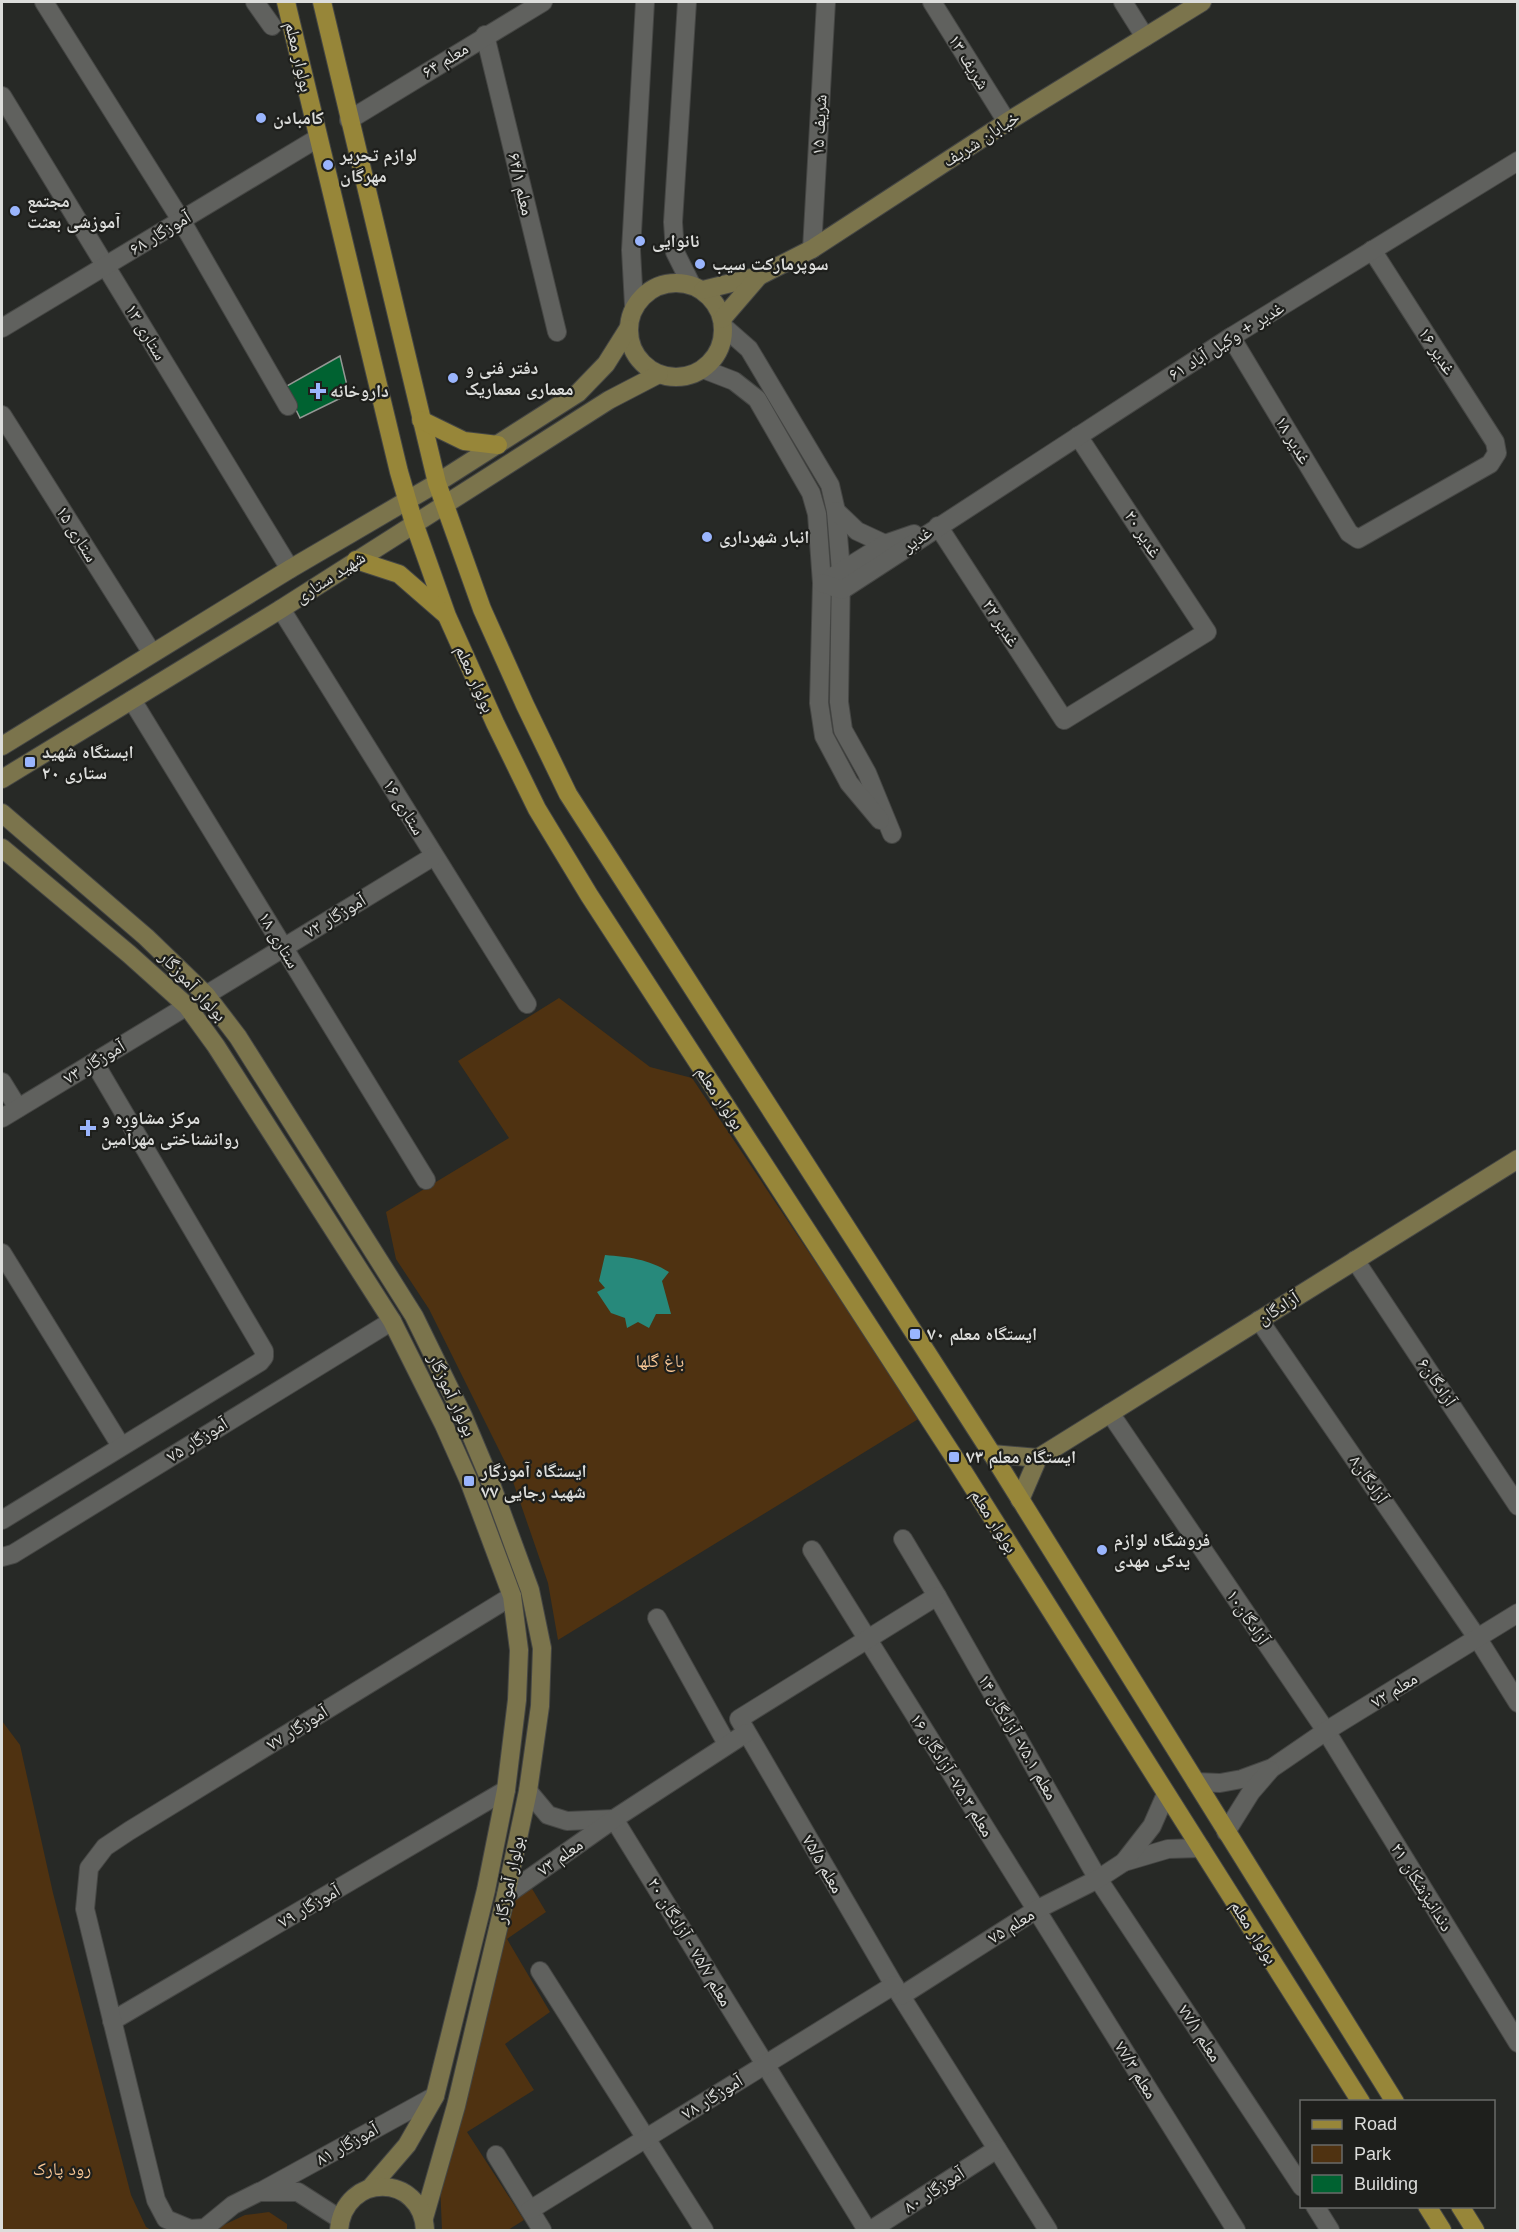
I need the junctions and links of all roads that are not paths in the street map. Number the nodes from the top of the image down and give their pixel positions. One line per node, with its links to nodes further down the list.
1 (44, 2): 20 (street)
2 (255, 2): 12 (street)
3 (286, 2): 18 (main road, بولوار معلم)
4 (322, 2): 16 (main road, بولوار معلم)
5 (543, 2): 13 (street, معلم ۶۴)
6 (645, 2): 26 (street)
7 (687, 2): 25 (street)
8 (826, 2): 21 (street, شریف ۱۵)
9 (932, 2): 17 (street, شریف ۱۳)
10 (1123, 2): 14 (street)
11 (1202, 2): 14 (main road, خیابان شریف)
12 (272, 26)
13 (485, 35): 16 (street, معلم ۶۴); 30 (street, معلم ۶۴/۱)
14 (1145, 37): 17 (main road, خیابان شریف)
15 (2, 96): 23 (street, ستاری ۱۳)
16 (349, 120): 36 (main road, بولوار معلم)
17 (1007, 122): 21 (main road, خیابان شریف)
18 (318, 138): 20 (street, آموزگار ۶۸); 40 (main road, بولوار معلم)
19 (1518, 161): 22 (street, غدیر + وکیل آباد ۶۱)
20 (181, 220): 23 (street, آموزگار ۶۸); 34 (street)
21 (812, 249): 24 (main road, خیابان شریف)
22 (1372, 250): 31 (street, غدیر + وکیل آباد ۶۱); 45 (street, غدیر ۱۶)
23 (105, 266): 28 (street, آموزگار ۶۸); 48 (street, ستاری ۱۳)
24 (759, 276): 25 (main road, خیابان شریف); 27 (main road, خیابان شریف)
25 (697, 287): 26 (main road); 27 (main road)
26 (634, 305): 29 (main road)
27 (723, 323): 32 (main road); 42 (street)
28 (2, 328)
29 (628, 329): 33 (main road); 38 (main road, شهید ستاری)
30 (556, 332)
31 (1232, 337): 37 (street, غدیر + وکیل آباد ۶۱); 45 (street, غدیر ۱۸)
32 (703, 369): 33 (main road); 50 (street)
33 (659, 375): 41 (main road, شهید ستاری)
34 (288, 406)
35 (2, 415): 54 (street, ستاری ۱۵)
36 (421, 420): 38 (main road); 39 (main road, بولوار معلم)
37 (1078, 436): 44 (street, غدیر + وکیل آباد ۶۱); 56 (street, غدیر ۲۰)
38 (498, 445): 39 (main road, شهید ستاری)
39 (437, 483): 40 (main road, شهید ستاری); 41 (main road, بولوار معلم)
40 (407, 501): 43 (main road, بولوار معلم); 48 (main road, شهید ستاری)
41 (444, 505): 43 (main road, شهید ستاری); 78 (main road, بولوار معلم)
42 (836, 511): 46 (street); 49 (street)
43 (414, 523): 47 (main road, شهید ستاری); 53 (main road, بولوار معلم)
44 (938, 526): 46 (street, غدیر); 51 (street, غدیر); 56 (street, غدیر ۲۲)
45 (1358, 539)
46 (885, 544): 49 (street, غدیر)
47 (356, 560): 52 (main road, شهید ستاری); 53 (main road)
48 (290, 569): 54 (main road, شهید ستاری)
49 (841, 571): 50 (street, غدیر); 51 (street)
50 (822, 583): 51 (street); 51 (street)
51 (842, 590)
52 (281, 609): 55 (main road, شهید ستاری); 61 (street, ستاری ۱۶)
53 (447, 616): 101 (main road, بولوار معلم)
54 (152, 653): 57 (main road, شهید ستاری)
55 (132, 699): 58 (main road, شهید ستاری); 62 (street, ستاری ۱۸)
56 (1064, 720)
57 (2, 746)
58 (2, 779)
59 (2, 813): 63 (main road, بولوار آموزگار)
60 (2, 848): 65 (main road, بولوار آموزگار)
61 (434, 856): 62 (street, ۷۲ آموزگار); 64 (street, ستاری ۱۶)
62 (283, 948): 63 (street, ۷۲ آموزگار); 71 (street, ستاری ۱۸)
63 (206, 994): 100 (main road, بولوار آموزگار)
64 (527, 1004)
65 (187, 1006): 66 (street, ۷۳ آموزگار); 75 (main road, بولوار آموزگار)
66 (94, 1062): 68 (street, ۷۳ آموزگار); 77 (street)
67 (2, 1082): 68 (street)
68 (18, 1108): 69 (street, ۷۳ آموزگار)
69 (2, 1118)
70 (1518, 1159): 73 (main road, آزادگان)
71 (426, 1180)
72 (2, 1253): 77 (street)
73 (1355, 1260): 74 (main road, آزادگان); 80 (street, آزادگان۶)
74 (1259, 1320): 76 (main road, آزادگان); 92 (street, آزادگان۸)
75 (392, 1321): 86 (street, آموزگار ۷۵); 87 (main road, بولوار آموزگار)
76 (1110, 1413): 79 (main road, آزادگان); 94 (street, آزادگان۱۰)
77 (121, 1446): 83 (street)
78 (992, 1454): 79 (main road); 81 (main road, بولوار معلم)
79 (1038, 1458): 81 (main road)
80 (1511, 1479): 82 (street, آزادگان۶)
81 (1020, 1500): 98 (main road, بولوار معلم)
82 (1518, 1506)
83 (2, 1520)
84 (903, 1539): 88 (street, معلم ۷۵.۱- آزادگان ۱۴)
85 (812, 1550): 91 (street, معلم ۷۵.۳- آزادگان ۱۶)
86 (2, 1557)
87 (512, 1596): 99 (main road, بولوار آموزگار); 106 (street, ۷۷ آموزگار)
88 (938, 1596): 91 (street); 107 (street, معلم ۷۵.۱- آزادگان ۱۴)
89 (1518, 1613): 92 (street, معلم ۷۲)
90 (657, 1618): 96 (street)
91 (867, 1639): 95 (street); 109 (street, معلم ۷۵.۳- آزادگان ۱۶)
92 (1478, 1639): 93 (street, آزادگان۸); 94 (street, معلم ۷۲)
93 (1518, 1703)
94 (1326, 1731): 97 (street, معلم ۷۲); 113 (street, دندانپزشکان ۲۱)
95 (746, 1733): 96 (street, معلم ۷۳); 111 (street, معلم ۷۵/۵)
96 (727, 1744): 102 (street, معلم ۷۳)
97 (1272, 1768): 98 (street); 103 (street)
98 (1196, 1782): 103 (main road, بولوار معلم)
99 (506, 1790): 112 (street, ۷۹ آموزگار); 115 (main road, بولوار آموزگار)
100 (528, 1791): 102 (street); 108 (main road, بولوار آموزگار)
101 (1166, 1794): 104 (main road, بولوار معلم); 105 (street)
102 (614, 1819): 108 (street, معلم ۷۳); 114 (street, معلم ۷۵/۷ - آزادگان ۲۰)
103 (1227, 1832): 117 (main road, بولوار معلم)
104 (1200, 1848): 105 (street); 116 (main road, بولوار معلم)
105 (1124, 1862): 107 (street, معلم ۷۵)
106 (89, 1869): 112 (street, ۸۱ آموزگار)
107 (1098, 1879): 109 (street, معلم ۷۵); 121 (street, معلم ۷۷/۱)
108 (506, 1894): 128 (main road, بولوار آموزگار)
109 (1036, 1910): 111 (street, معلم ۷۵); 134 (street, معلم ۷۷/۳)
110 (540, 1971): 118 (street)
111 (897, 1990): 114 (street, آموزگار ۷۸); 119 (street, معلم ۷۵/۵)
112 (112, 2021): 123 (street, ۸۱ آموزگار)
113 (1518, 2043)
114 (765, 2065): 118 (street, آموزگار ۷۸); 132 (street, معلم ۷۵/۷ - آزادگان ۲۰)
115 (435, 2096): 122 (main road, بولوار آموزگار); 123 (street, ۸۱ آموزگار)
116 (1360, 2100)
117 (1394, 2100)
118 (646, 2138): 127 (street, آموزگار ۷۸); 131 (street)
119 (997, 2149): 132 (street, آموزگار ۸۰); 133 (street, معلم ۷۵/۵)
120 (496, 2155): 127 (street)
121 (1300, 2184)
122 (370, 2188): 128 (main road); 129 (main road, بولوار آموزگار)
123 (259, 2192): 129 (street)
124 (1316, 2208): 135 (street)
125 (1428, 2208): 136 (main road)
126 (1461, 2208): 137 (main road)
127 (530, 2210): 130 (street)
128 (424, 2224)
129 (340, 2225)
130 (542, 2230)
131 (704, 2230)
132 (869, 2230)
133 (1048, 2230)
134 (1236, 2230)
135 (1330, 2230)
136 (1442, 2230)
137 (1475, 2230)

